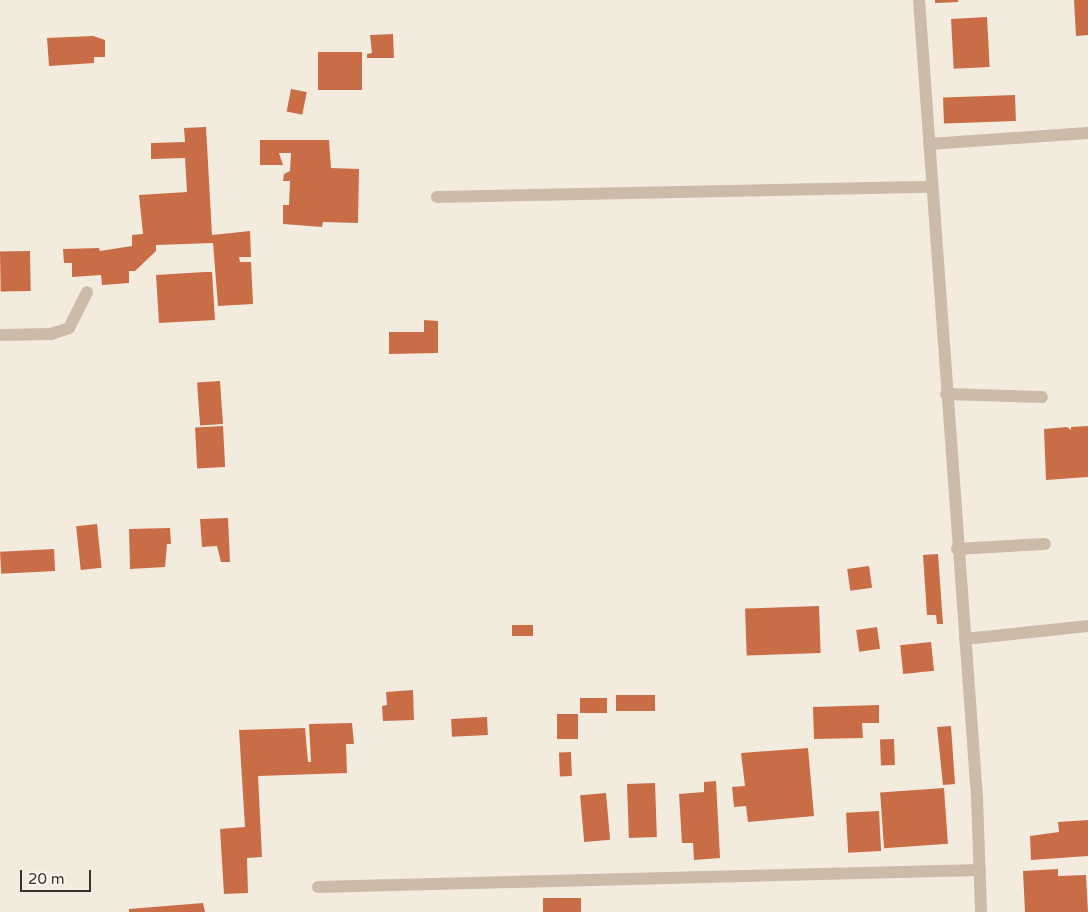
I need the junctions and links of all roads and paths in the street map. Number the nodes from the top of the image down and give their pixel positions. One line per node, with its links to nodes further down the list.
1 (918, 0): 3 (street)
2 (1088, 133): 3 (street)
3 (929, 144): 4 (street)
4 (931, 187): 5 (street); 8 (street)
5 (437, 197)
6 (87, 292): 7 (street)
7 (0, 335)
8 (946, 394): 9 (street); 11 (street)
9 (1042, 397)
10 (1045, 544): 11 (street)
11 (957, 549): 13 (street)
12 (1088, 626): 13 (street)
13 (965, 639): 14 (street)
14 (980, 870): 15 (street); 16 (street)
15 (318, 887)
16 (981, 912)

